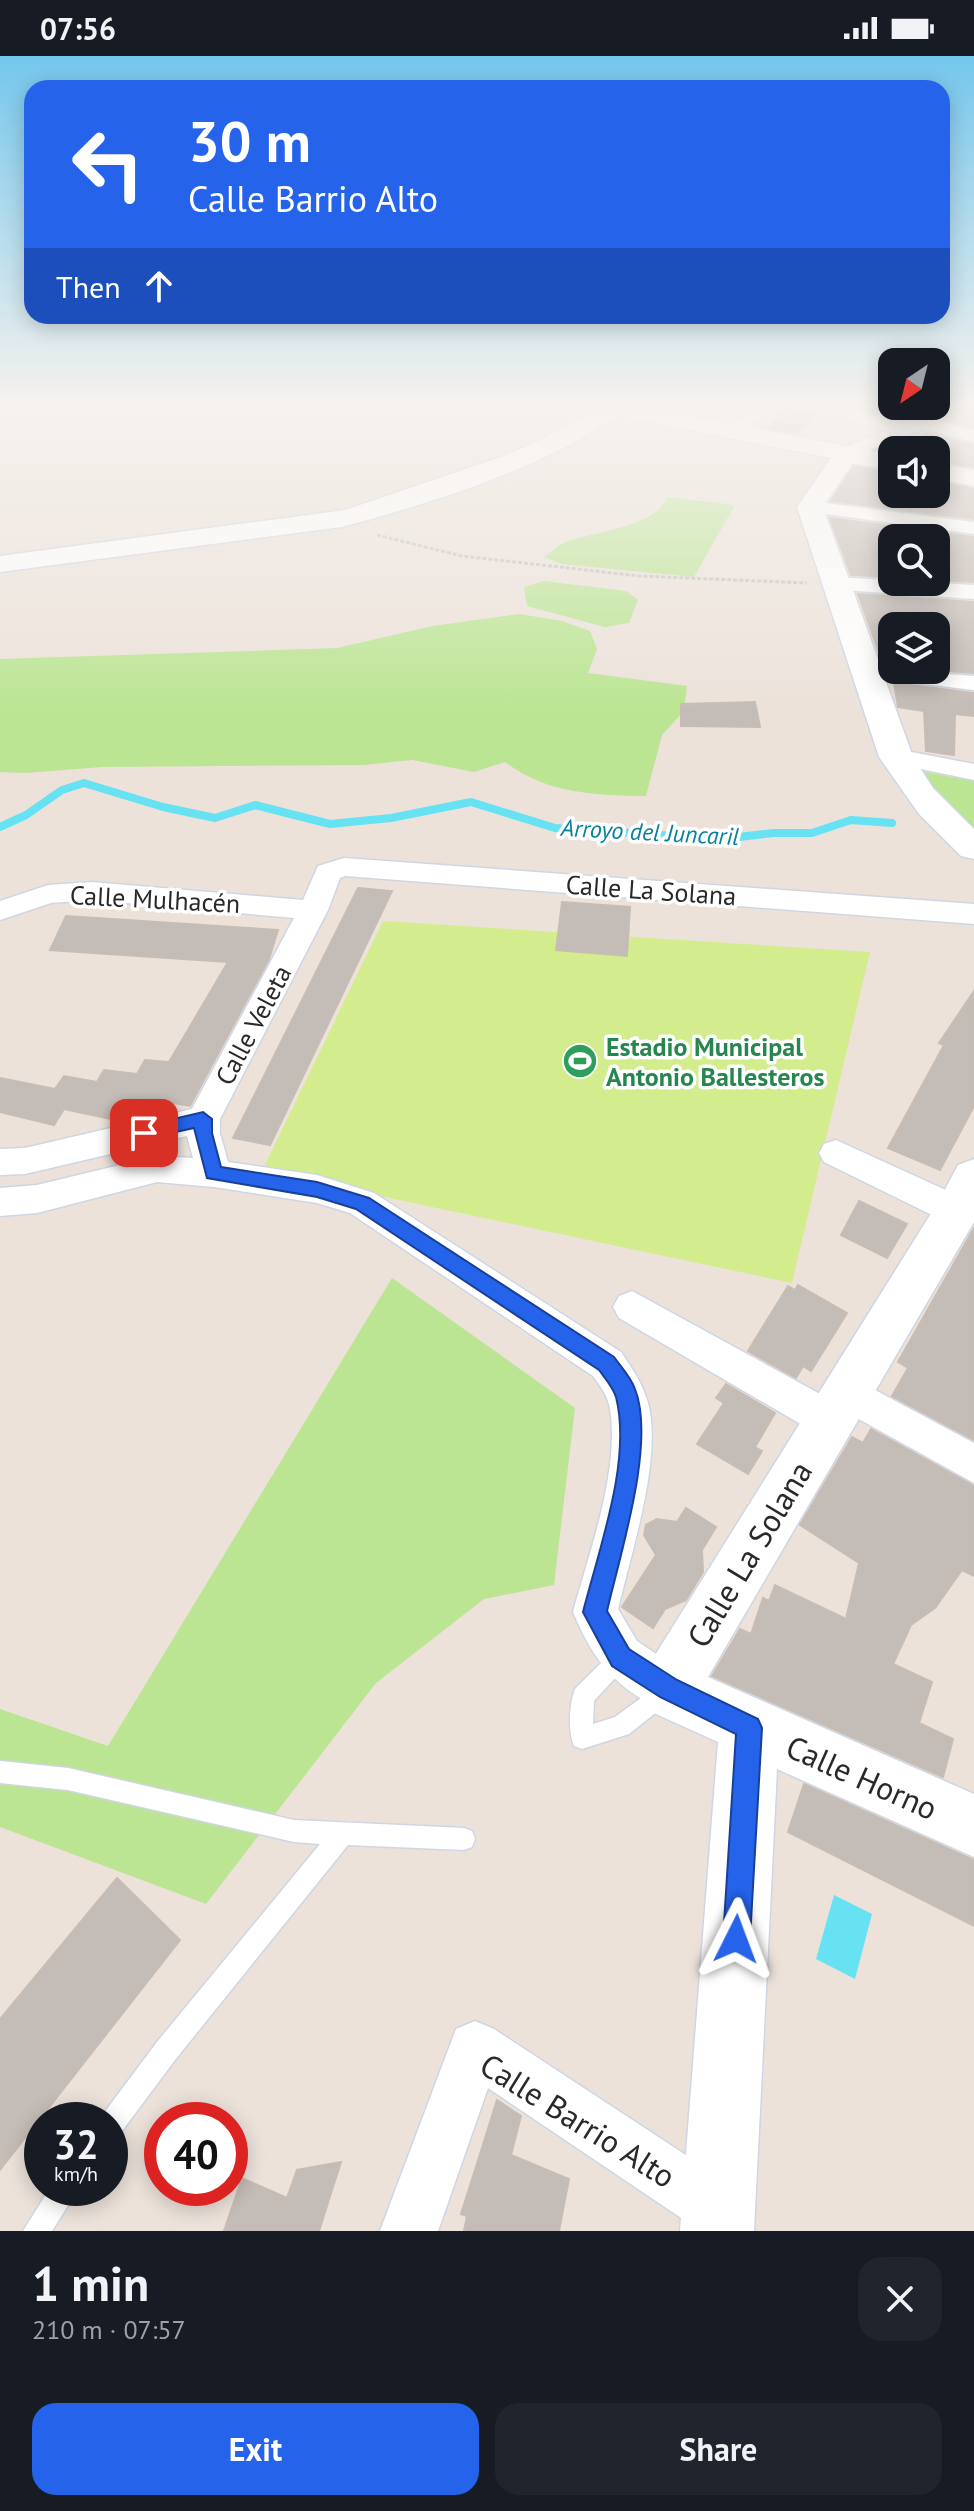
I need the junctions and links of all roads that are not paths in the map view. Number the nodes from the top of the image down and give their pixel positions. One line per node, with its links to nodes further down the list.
1 (810, 507): 6 (street)
2 (384, 508): 5 (street)
3 (814, 508): 4 (street)
4 (974, 528)
5 (0, 564)
6 (836, 584): 7 (street); 8 (street)
7 (974, 592)
8 (866, 671): 9 (street); 10 (street)
9 (974, 683)
10 (896, 757): 11 (street); 12 (street)
11 (974, 772)
12 (974, 848)
13 (328, 872): 14 (street, Calle Veleta); 16 (street, Calle La Solana)
14 (313, 910): 15 (street, Calle Mulhacén); 17 (street, Calle Veleta)
15 (0, 911)
16 (974, 914)
17 (203, 1119): 19 (street); 20 (street)
18 (836, 1153): 22 (street)
19 (0, 1162)
20 (214, 1173): 21 (street); 26 (street)
21 (0, 1202)
22 (968, 1202): 24 (street, Calle La Solana)
23 (632, 1307): 24 (street)
24 (839, 1406): 25 (street); 27 (street, Calle La Solana)
25 (974, 1464)
26 (621, 1657): 27 (street); 27 (lane)
27 (668, 1689): 28 (street)
28 (749, 1728): 30 (street, Calle Horno); 35 (street, Calle Barrio Alto)
29 (0, 1772): 31 (lane)
30 (974, 1826)
31 (343, 1833): 32 (lane); 33 (lane)
32 (464, 1839)
33 (127, 2102)
34 (53, 2206): 36 (lane)
35 (718, 2221): 37 (street, Calle Barrio Alto)
36 (36, 2231)
37 (409, 2231)

